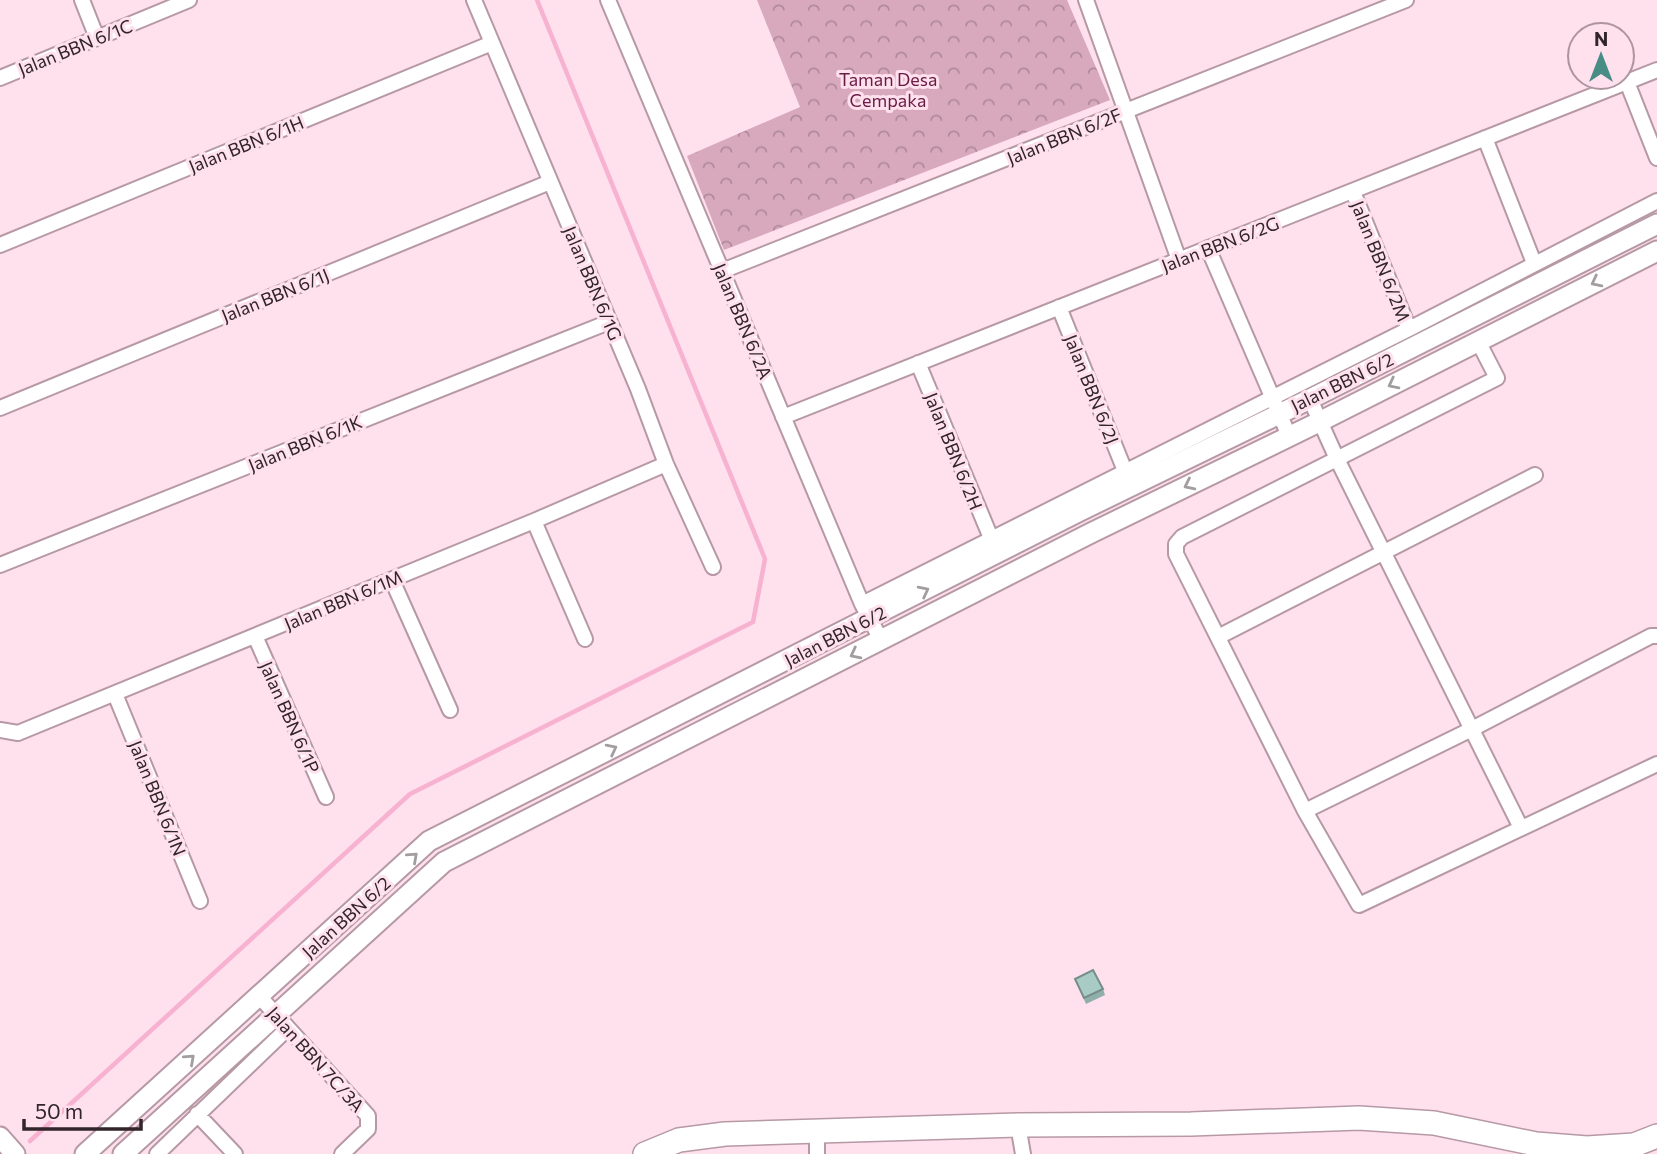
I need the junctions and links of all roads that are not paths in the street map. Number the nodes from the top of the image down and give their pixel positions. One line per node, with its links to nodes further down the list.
1 (82, 0): 8 (street)
2 (189, 0): 7 (street, Jalan BBN 6/1C)
3 (474, 0): 9 (street, Jalan BBN 6/1G)
4 (608, 0): 27 (street, Jalan BBN 6/2A)
5 (1086, 0): 15 (street)
6 (1406, 0): 15 (street, Jalan BBN 6/2F)
7 (153, 7): 8 (street, Jalan BBN 6/1C)
8 (97, 38): 11 (street, Jalan BBN 6/1C)
9 (492, 43): 18 (street, Jalan BBN 6/1G); 22 (street, Jalan BBN 6/1H)
10 (1657, 70): 12 (street, Jalan BBN 6/2G)
11 (0, 78)
12 (1636, 78)
13 (1604, 91): 16 (street, Jalan BBN 6/2G)
14 (1631, 91): 17 (street)
15 (1126, 111): 25 (street); 27 (street, Jalan BBN 6/2F)
16 (1485, 138): 19 (street, Jalan BBN 6/2G); 26 (street)
17 (1657, 158)
18 (550, 182): 29 (street, Jalan BBN 6/1G); 35 (street, Jalan BBN 6/1J)
19 (1353, 192): 23 (street, Jalan BBN 6/2G); 30 (street, Jalan BBN 6/2M)
20 (1657, 201): 26 (street)
21 (1657, 224): 33 (street, Jalan BBN 6/2)
22 (0, 246)
23 (1208, 248): 25 (street, Jalan BBN 6/2G); 34 (street)
24 (1657, 251): 31 (street, Jalan BBN 6/2, one-way to 31)
25 (1179, 260): 28 (street, Jalan BBN 6/2G)
26 (1534, 264): 30 (street)
27 (722, 271): 36 (street, Jalan BBN 6/2A)
28 (1059, 307): 32 (street, Jalan BBN 6/2G); 41 (street, Jalan BBN 6/2J)
29 (609, 322): 40 (street, Jalan BBN 6/1G); 46 (street, Jalan BBN 6/1K)
30 (1409, 329): 34 (street)
31 (1478, 341): 37 (street, Jalan BBN 6/2, one-way to 37); 39 (street)
32 (918, 363): 36 (street, Jalan BBN 6/2G); 44 (street, Jalan BBN 6/2H)
33 (1310, 399): 34 (street, Jalan BBN 6/2); 37 (street)
34 (1275, 406): 38 (street); 41 (street); 49 (street, Jalan BBN 6/2, one-way to 34)
35 (0, 408)
36 (783, 417): 49 (street, Jalan BBN 6/2A)
37 (1321, 421): 38 (street, Jalan BBN 6/2); 39 (street)
38 (1289, 436): 54 (street, Jalan BBN 6/2, one-way to 54)
39 (1337, 459): 45 (street); 52 (street)
40 (666, 464): 43 (street, Jalan BBN 6/1M); 47 (street, Jalan BBN 6/1G)
41 (1125, 471): 44 (street)
42 (1535, 475): 45 (street)
43 (534, 521): 48 (street, Jalan BBN 6/1M); 53 (street)
44 (990, 538): 49 (street)
45 (1384, 551): 52 (street); 57 (street)
46 (0, 565)
47 (713, 567)
48 (392, 579): 50 (street, Jalan BBN 6/1M); 56 (street)
49 (866, 611): 54 (street, Jalan BBN 6/2A); 64 (street, Jalan BBN 6/2, one-way to 49)
50 (255, 636): 55 (street, Jalan BBN 6/1M); 60 (street, Jalan BBN 6/1P)
51 (1657, 636): 57 (street)
52 (1218, 637): 61 (street)
53 (585, 639)
54 (881, 640): 65 (street, Jalan BBN 6/2, one-way to 65)
55 (115, 694): 58 (street, Jalan BBN 6/1M); 63 (street, Jalan BBN 6/1N)
56 (450, 710)
57 (1472, 729): 61 (street); 62 (street)
58 (0, 730)
59 (1657, 764): 62 (street)
60 (326, 797)
61 (1305, 811): 62 (street)
62 (1521, 828)
63 (200, 901)
64 (259, 996): 65 (street, Jalan BBN 7C/3A); 72 (street, Jalan BBN 6/2, one-way to 64)
65 (281, 1021): 66 (street); 73 (street, Jalan BBN 6/2); 76 (street, Jalan BBN 7C/3A)
66 (197, 1114): 74 (street); 75 (street)
67 (1018, 1125): 68 (main road); 70 (main road); 78 (street)
68 (1657, 1136)
69 (0, 1137): 71 (street)
70 (817, 1143): 77 (main road)
71 (15, 1154)
72 (85, 1154)
73 (123, 1154)
74 (157, 1154)
75 (234, 1154)
76 (342, 1154)
77 (645, 1154)
78 (1023, 1154)

